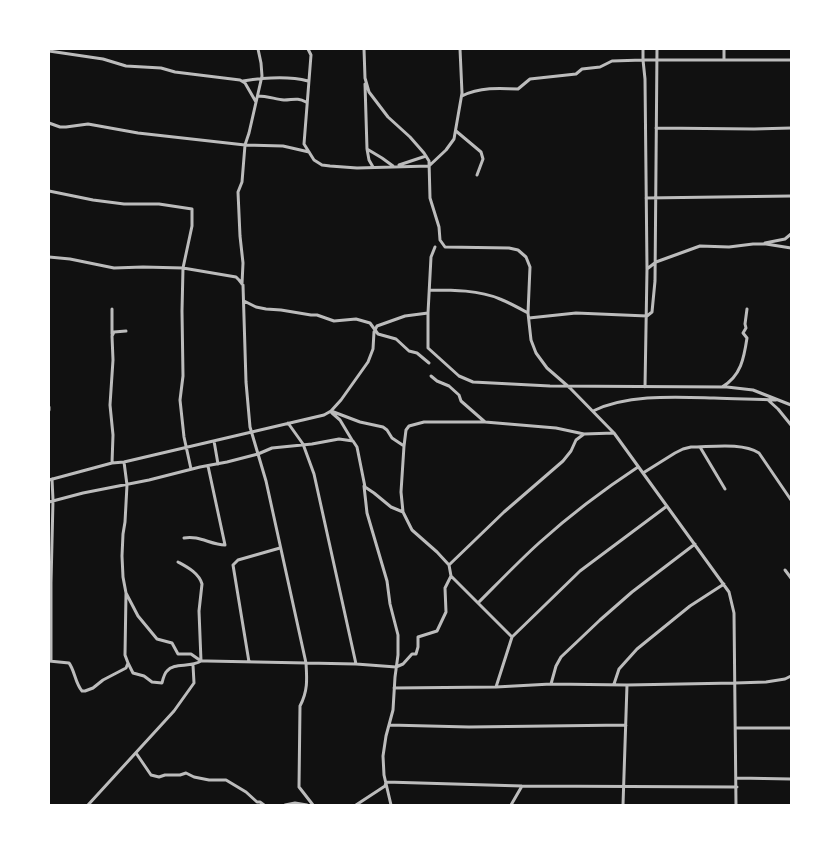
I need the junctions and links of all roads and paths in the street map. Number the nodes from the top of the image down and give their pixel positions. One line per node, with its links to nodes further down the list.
1 (258, 49): 14 (street)
2 (308, 49): 16 (street)
3 (364, 49): 13 (street)
4 (460, 49): 18 (street)
5 (643, 49): 9 (street)
6 (657, 49): 10 (street)
7 (724, 49): 11 (street)
8 (49, 51): 15 (street)
9 (643, 60): 10 (street); 18 (street); 35 (street)
10 (657, 60): 11 (street); 22 (street)
11 (724, 60): 12 (street)
12 (791, 60)
13 (365, 78): 26 (street); 28 (street)
14 (261, 79): 15 (street); 16 (street); 17 (street)
15 (243, 81): 19 (street)
16 (308, 81): 20 (street)
17 (258, 96): 19 (street); 20 (street)
18 (462, 96): 24 (street)
19 (256, 102): 25 (street)
20 (306, 102): 27 (street)
21 (49, 123): 25 (street)
22 (656, 128): 23 (street); 36 (street)
23 (791, 128)
24 (456, 131): 30 (street); 32 (street)
25 (245, 145): 27 (street); 45 (street)
26 (367, 149): 29 (street); 31 (street)
27 (309, 152): 31 (street)
28 (426, 156): 29 (street); 30 (street)
29 (394, 166): 30 (street); 31 (street)
30 (429, 166): 51 (street)
31 (373, 167)
32 (477, 175)
33 (49, 192): 43 (street)
34 (791, 196): 36 (street)
35 (646, 198): 36 (street); 44 (street)
36 (656, 198): 42 (street)
37 (791, 234): 38 (street)
38 (758, 244): 40 (street); 42 (street)
39 (435, 247): 46 (street)
40 (791, 248)
41 (49, 257): 43 (street)
42 (655, 263): 44 (street); 52 (street)
43 (183, 268): 45 (street); 77 (street)
44 (647, 270): 52 (street)
45 (242, 284): 47 (street)
46 (430, 290): 50 (street); 51 (street)
47 (244, 301): 54 (street); 70 (street)
48 (112, 308): 56 (street)
49 (747, 309): 61 (street)
50 (428, 313): 54 (street); 59 (street)
51 (528, 313): 53 (street)
52 (646, 316): 53 (street); 60 (street)
53 (529, 318): 59 (street)
54 (375, 329): 57 (street); 66 (street)
55 (126, 331): 56 (street)
56 (112, 334): 81 (street)
57 (429, 363)
58 (431, 376): 67 (street)
59 (568, 386): 60 (street); 65 (street)
60 (645, 387): 61 (street)
61 (722, 387): 63 (street)
62 (768, 400): 63 (street); 65 (street); 69 (street)
63 (780, 401): 64 (street)
64 (791, 405)
65 (593, 411): 71 (street)
66 (331, 412): 68 (street); 74 (street); 76 (street)
67 (485, 422): 72 (street); 76 (street)
68 (288, 423): 70 (street); 75 (street)
69 (791, 425)
70 (252, 433): 73 (street); 79 (street)
71 (614, 433): 72 (street); 84 (street)
72 (584, 434): 100 (street)
73 (214, 441): 77 (street); 82 (street)
74 (353, 442): 75 (street); 89 (street)
75 (303, 444): 79 (street); 113 (street)
76 (404, 446): 95 (street)
77 (186, 447): 80 (street); 85 (street)
78 (700, 447): 86 (street); 90 (street); 92 (street)
79 (258, 454): 82 (street); 98 (street)
80 (124, 462): 81 (street); 88 (street)
81 (112, 463): 87 (street)
82 (218, 464): 83 (street)
83 (208, 466): 85 (street); 96 (street)
84 (638, 467): 86 (street); 106 (street)
85 (191, 469): 88 (street)
86 (643, 474): 94 (street)
87 (50, 479): 91 (street)
88 (127, 485): 91 (street); 105 (street)
89 (364, 485): 95 (street); 115 (street)
90 (725, 489)
91 (53, 500): 93 (street); 108 (street)
92 (791, 500)
93 (49, 502)
94 (667, 506): 97 (street); 107 (street)
95 (403, 512): 100 (street)
96 (184, 538)
97 (695, 544): 104 (street); 118 (street)
98 (280, 548): 110 (street); 112 (street)
99 (178, 562): 109 (street)
100 (449, 565): 102 (street)
101 (785, 570): 103 (street)
102 (451, 576): 106 (street); 115 (street)
103 (791, 578)
104 (724, 584): 117 (street); 119 (street)
105 (126, 593): 109 (street); 111 (street)
106 (478, 603): 107 (street)
107 (512, 637): 121 (street)
108 (50, 661): 111 (street)
109 (201, 661): 110 (street); 114 (street)
110 (249, 662): 112 (street)
111 (128, 663): 114 (street)
112 (306, 663): 113 (street); 138 (street)
113 (356, 664): 115 (street)
114 (193, 665): 127 (street)
115 (396, 667): 122 (street)
116 (791, 676): 117 (street)
117 (735, 683): 120 (street); 125 (street)
118 (551, 684): 119 (street); 121 (street)
119 (614, 684): 120 (street)
120 (627, 685): 123 (street)
121 (496, 686): 122 (street)
122 (394, 688): 124 (street)
123 (626, 724): 124 (street); 132 (street)
124 (389, 725): 130 (street)
125 (736, 728): 126 (street); 128 (street)
126 (791, 728)
127 (136, 753): 134 (street); 135 (street)
128 (737, 778): 129 (street); 133 (street)
129 (791, 779)
130 (386, 782): 131 (street); 139 (street); 140 (street)
131 (522, 786): 132 (street); 141 (street)
132 (623, 787): 133 (street); 142 (street)
133 (737, 787): 143 (street)
134 (88, 805)
135 (264, 805)
136 (285, 805): 137 (street)
137 (307, 805)
138 (313, 805)
139 (356, 805)
140 (391, 805)
141 (511, 805)
142 (622, 805)
143 (736, 805)

